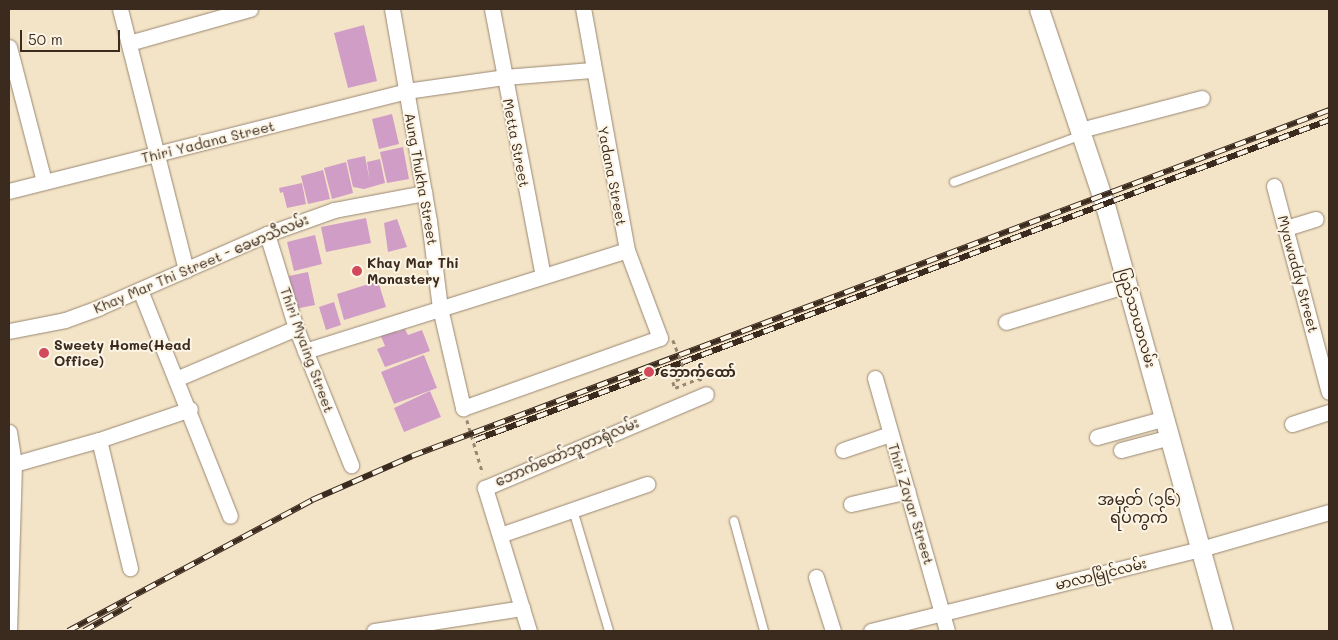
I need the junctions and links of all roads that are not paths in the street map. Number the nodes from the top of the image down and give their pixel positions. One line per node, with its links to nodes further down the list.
1 (120, 9): 7 (street)
2 (250, 9): 7 (street)
3 (392, 9): 11 (street, Aung Thukha Street)
4 (492, 9): 10 (street, Metta Street)
5 (583, 9): 9 (street, Yadana Street)
6 (1039, 9): 13 (street, ပြည်သာယာလမ်း)
7 (129, 42): 14 (street)
8 (9, 47): 15 (street)
9 (592, 70): 10 (street, Thiri Yadana Street); 23 (street, Yadana Street)
10 (504, 77): 11 (street, Thiri Yadana Street); 25 (street, Metta Street)
11 (406, 91): 14 (street, Thiri Yadana Street); 19 (street, Aung Thukha Street)
12 (1202, 98): 13 (street)
13 (1081, 133): 16 (lane); 26 (street, ပြည်သာယာလမ်း)
14 (158, 156): 15 (street, Thiri Yadana Street); 24 (street)
15 (44, 182): 18 (street, Thiri Yadana Street)
16 (954, 182)
17 (1274, 186): 21 (street, Myawaddy Street)
18 (9, 191)
19 (424, 193): 22 (street, Khay Mar Thi Street - ခေမာသီလမ်း); 28 (street, Aung Thukha Street)
20 (1316, 219): 21 (street)
21 (1286, 228): 35 (street, Myawaddy Street)
22 (267, 234): 24 (street, Khay Mar Thi Street - ခေမာသီလမ်း); 30 (street, Thiri Myaing Street)
23 (627, 250): 25 (street); 37 (street, Yadana Street)
24 (186, 270): 27 (street, Khay Mar Thi Street - ခေမာသီလမ်း)
25 (542, 276): 28 (street)
26 (1128, 285): 29 (street); 40 (street, ပြည်သာယာလမ်း)
27 (140, 290): 31 (street, Khay Mar Thi Street - ခေမာသီလမ်း); 34 (street)
28 (440, 308): 32 (street); 37 (street, Aung Thukha Street)
29 (1006, 322)
30 (296, 328): 32 (street, Thiri Myaing Street); 34 (street)
31 (9, 331)
32 (305, 351): 50 (street, Thiri Myaing Street)
33 (875, 378): 43 (street, Thiri Zayar Street)
34 (176, 379): 38 (street)
35 (1329, 392)
36 (706, 394): 58 (street, ဘောက်ထော်ဘူတာရုံလမ်း)
37 (463, 408)
38 (190, 409): 46 (street); 56 (street)
39 (1329, 412): 41 (street)
40 (1165, 418): 44 (street); 45 (street, ပြည်သာယာလမ်း)
41 (1292, 424)
42 (9, 432): 49 (street)
43 (890, 434): 47 (street); 52 (street, Thiri Zayar Street)
44 (1097, 436)
45 (1170, 436): 48 (street); 59 (street, ပြည်သာယာလမ်း)
46 (99, 440): 49 (street); 60 (street)
47 (843, 450)
48 (1121, 450)
49 (14, 464): 64 (street)
50 (351, 465)
51 (646, 484): 54 (street)
52 (908, 492): 53 (street); 63 (street, Thiri Zayar Street)
53 (851, 504)
54 (573, 510): 58 (street); 67 (lane)
55 (1329, 512): 59 (street, မာလာမြိုင်လမ်း)
56 (230, 516)
57 (734, 521): 68 (lane)
58 (500, 535): 62 (street, ဘောက်ထော်ဘူတာရုံလမ်း)
59 (1201, 549): 63 (street, မာလာမြိုင်လမ်း); 72 (street, ပြည်သာယာလမ်း)
60 (130, 568)
61 (816, 577): 69 (street)
62 (522, 608): 65 (street); 66 (street, ဘောက်ထော်ဘူတာရုံလမ်း)
63 (943, 612): 70 (street, မာလာမြိုင်လမ်း); 71 (street, Thiri Zayar Street)
64 (9, 631)
65 (374, 631)
66 (528, 631)
67 (609, 631)
68 (764, 631)
69 (833, 631)
70 (872, 631)
71 (948, 631)
72 (1223, 631)

